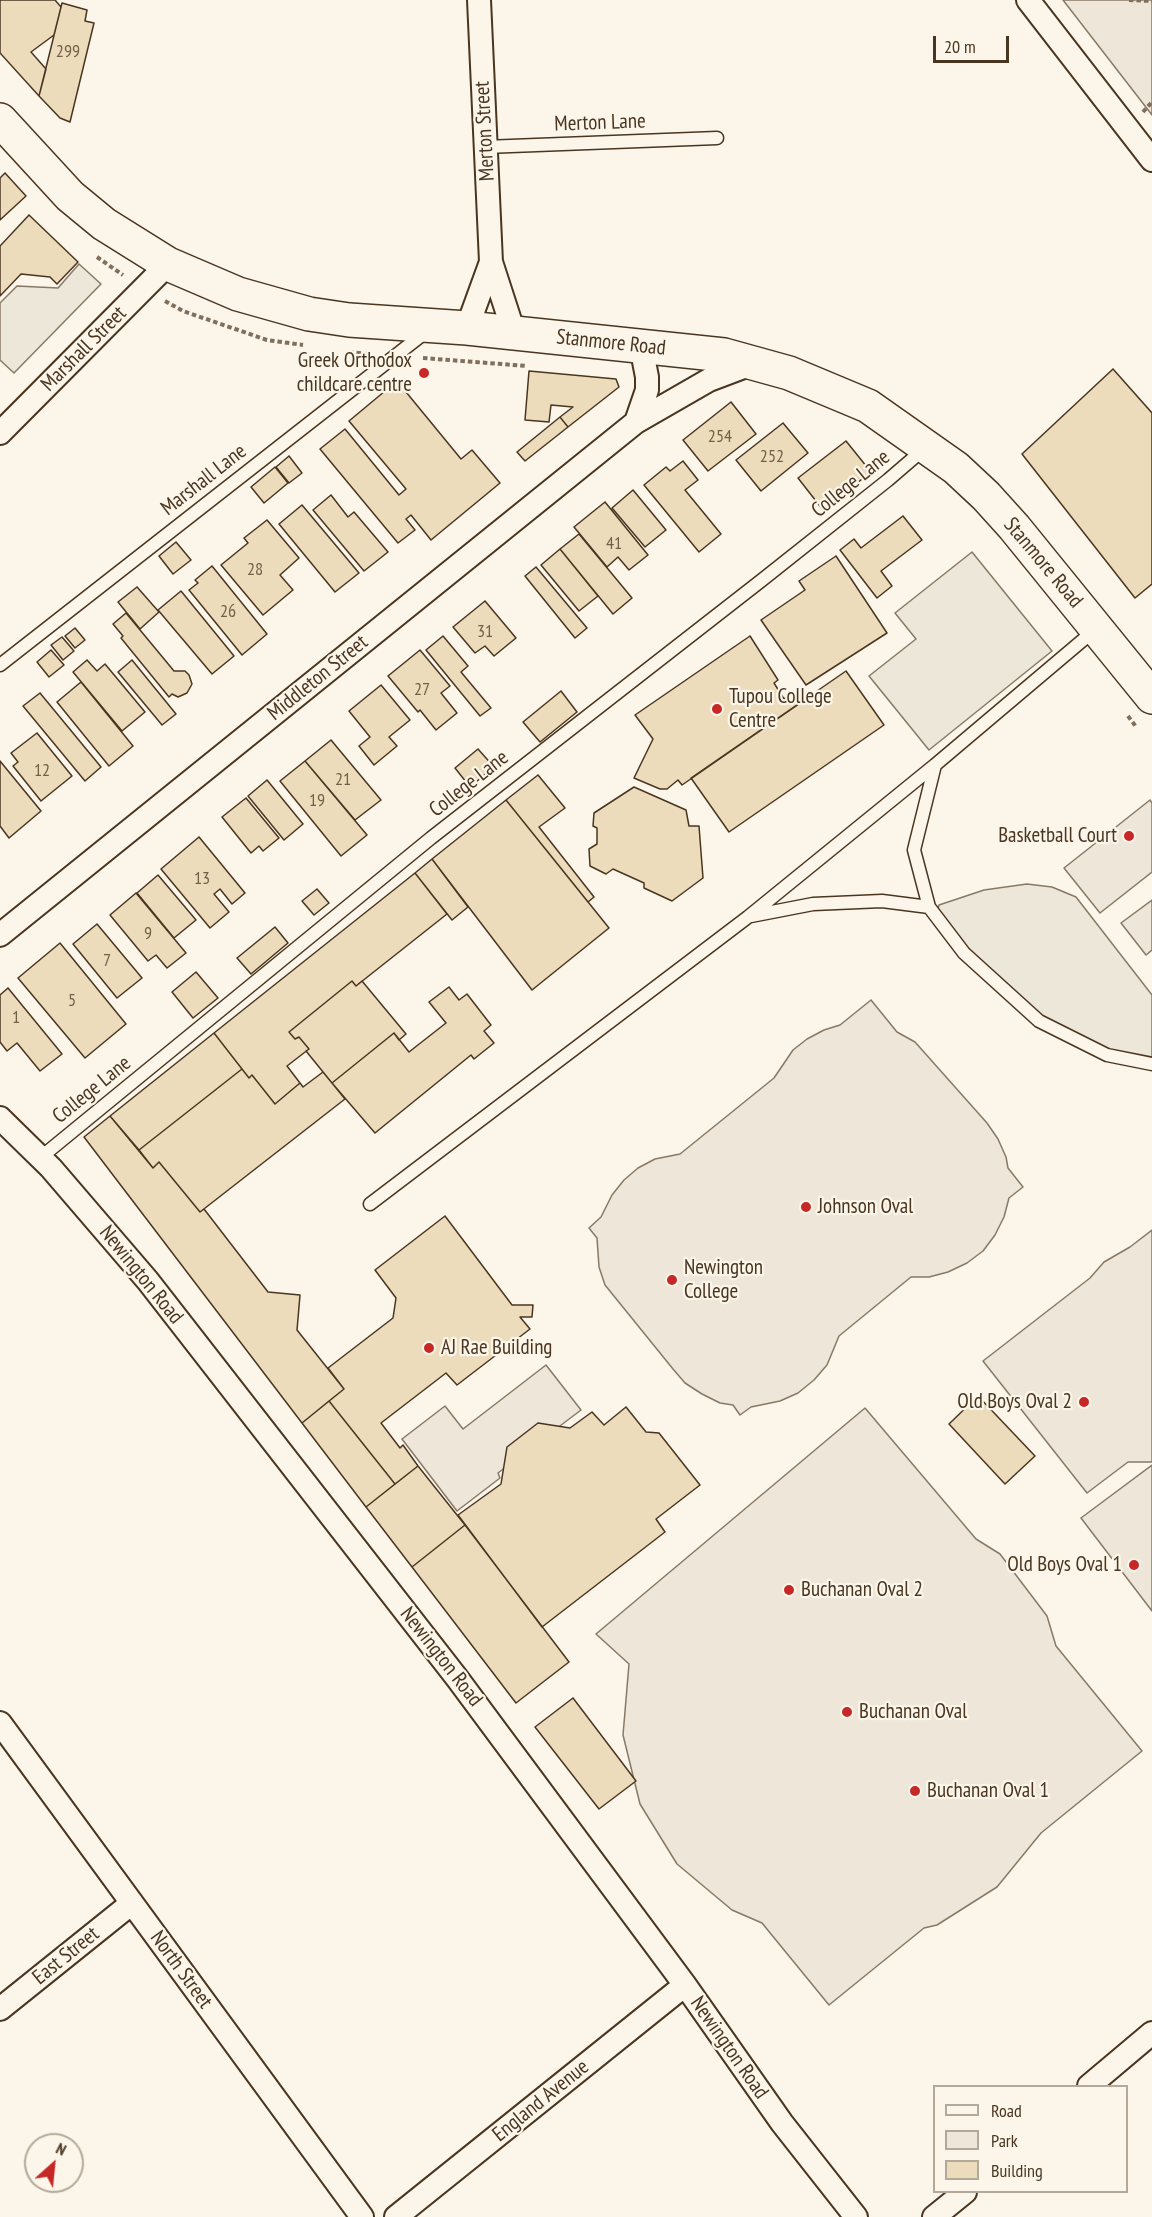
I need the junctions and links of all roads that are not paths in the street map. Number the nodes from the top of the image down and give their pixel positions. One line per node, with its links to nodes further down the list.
1 (479, 0): 5 (street, Merton Street)
2 (1028, 0): 6 (street)
3 (0, 120): 8 (highway, Stanmore Road)
4 (717, 138): 5 (lane, Merton Lane)
5 (485, 147): 7 (street, Merton Street)
6 (1152, 160)
7 (491, 262): 10 (street, Merton Street); 11 (street, Merton Street)
8 (168, 264): 9 (highway, Stanmore Road); 15 (street, Marshall Street)
9 (432, 327): 10 (highway, Stanmore Road); 18 (lane, Marshall Lane)
10 (467, 328): 11 (highway, Stanmore Road)
11 (514, 333): 12 (highway, Stanmore Road)
12 (641, 346): 13 (highway, Stanmore Road); 14 (street)
13 (755, 363): 14 (street, Middleton Street); 16 (highway, Stanmore Road)
14 (636, 422): 23 (street, Middleton Street)
15 (0, 433)
16 (916, 456): 17 (highway, Stanmore Road); 26 (lane, College Lane)
17 (1097, 629): 19 (highway, Stanmore Road); 20 (lane)
18 (0, 665)
19 (1138, 704)
20 (935, 765): 21 (lane); 22 (lane)
21 (929, 907): 22 (lane); 24 (lane)
22 (748, 917): 27 (lane)
23 (0, 934)
24 (1152, 1064)
25 (0, 1118): 26 (street, Newington Road)
26 (40, 1158): 30 (street, Newington Road)
27 (370, 1204)
28 (0, 1723): 29 (street, North Street)
29 (132, 1903): 31 (street, East Street); 35 (street, North Street)
30 (685, 1986): 36 (street, England Avenue); 37 (street, Newington Road)
31 (0, 2010)
32 (1152, 2033): 33 (street)
33 (1090, 2085)
34 (964, 2193): 38 (street)
35 (362, 2217)
36 (396, 2217)
37 (856, 2217)
38 (934, 2217)

